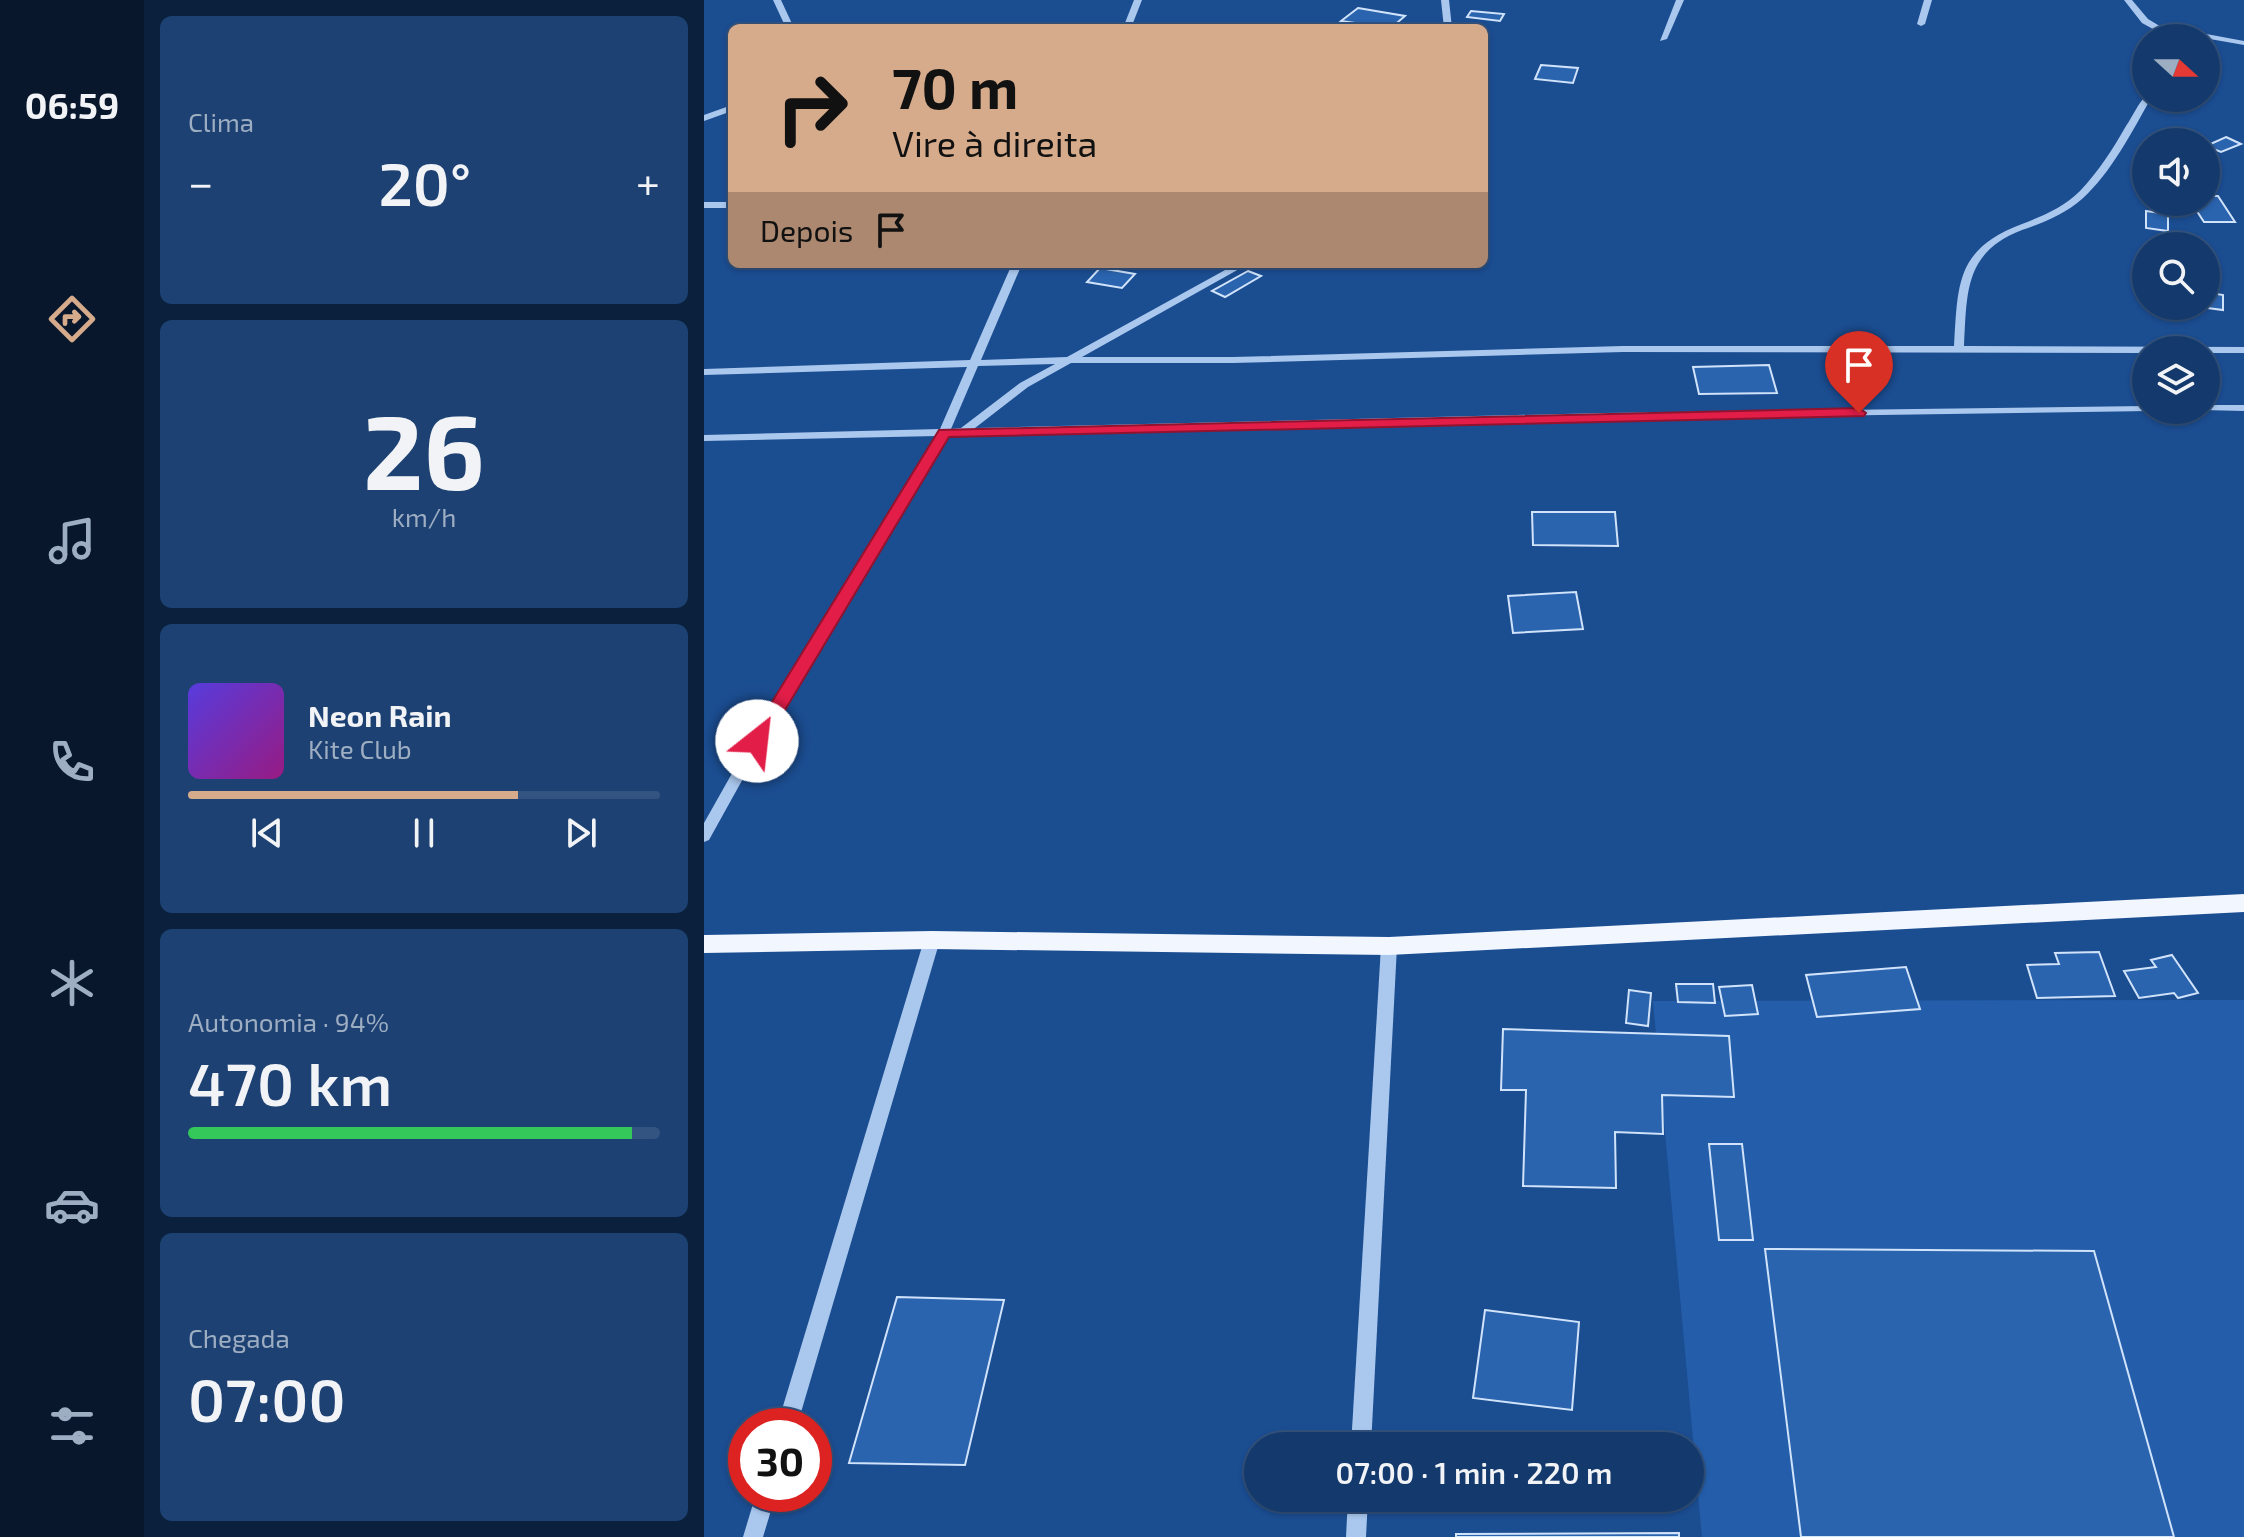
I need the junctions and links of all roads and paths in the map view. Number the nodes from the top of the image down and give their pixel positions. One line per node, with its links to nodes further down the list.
1 (777, 0): 7 (street)
2 (1138, 0): 8 (street)
3 (1445, 0): 9 (street)
4 (1680, 0): 12 (street)
5 (1928, 0): 10 (street)
6 (2128, 0): 11 (street)
7 (788, 24)
8 (1129, 24)
9 (1448, 24)
10 (1921, 24)
11 (2151, 24)
12 (1663, 39)
13 (2220, 41): 14 (street)
14 (2244, 43)
15 (728, 109): 17 (street)
16 (2138, 112): 22 (street)
17 (704, 118)
18 (704, 205): 19 (street)
19 (728, 205)
20 (1015, 268): 25 (street)
21 (1236, 268): 24 (street)
22 (1959, 348): 23 (street); 24 (street)
23 (2244, 350)
24 (1069, 360): 25 (street); 30 (street)
25 (971, 366): 26 (street); 31 (street)
26 (704, 372)
27 (2220, 408): 28 (street)
28 (2244, 408)
29 (2132, 409): 30 (street)
30 (963, 432): 31 (street)
31 (944, 433): 32 (street); 33 (street)
32 (704, 438)
33 (704, 836)
34 (2244, 903): 37 (main road)
35 (932, 940): 36 (main road); 37 (main road); 38 (street)
36 (704, 944)
37 (1389, 946): 39 (street)
38 (792, 1408)
39 (1362, 1432)
40 (761, 1512): 42 (street)
41 (1357, 1512): 43 (street)
42 (753, 1537)
43 (1356, 1537)

